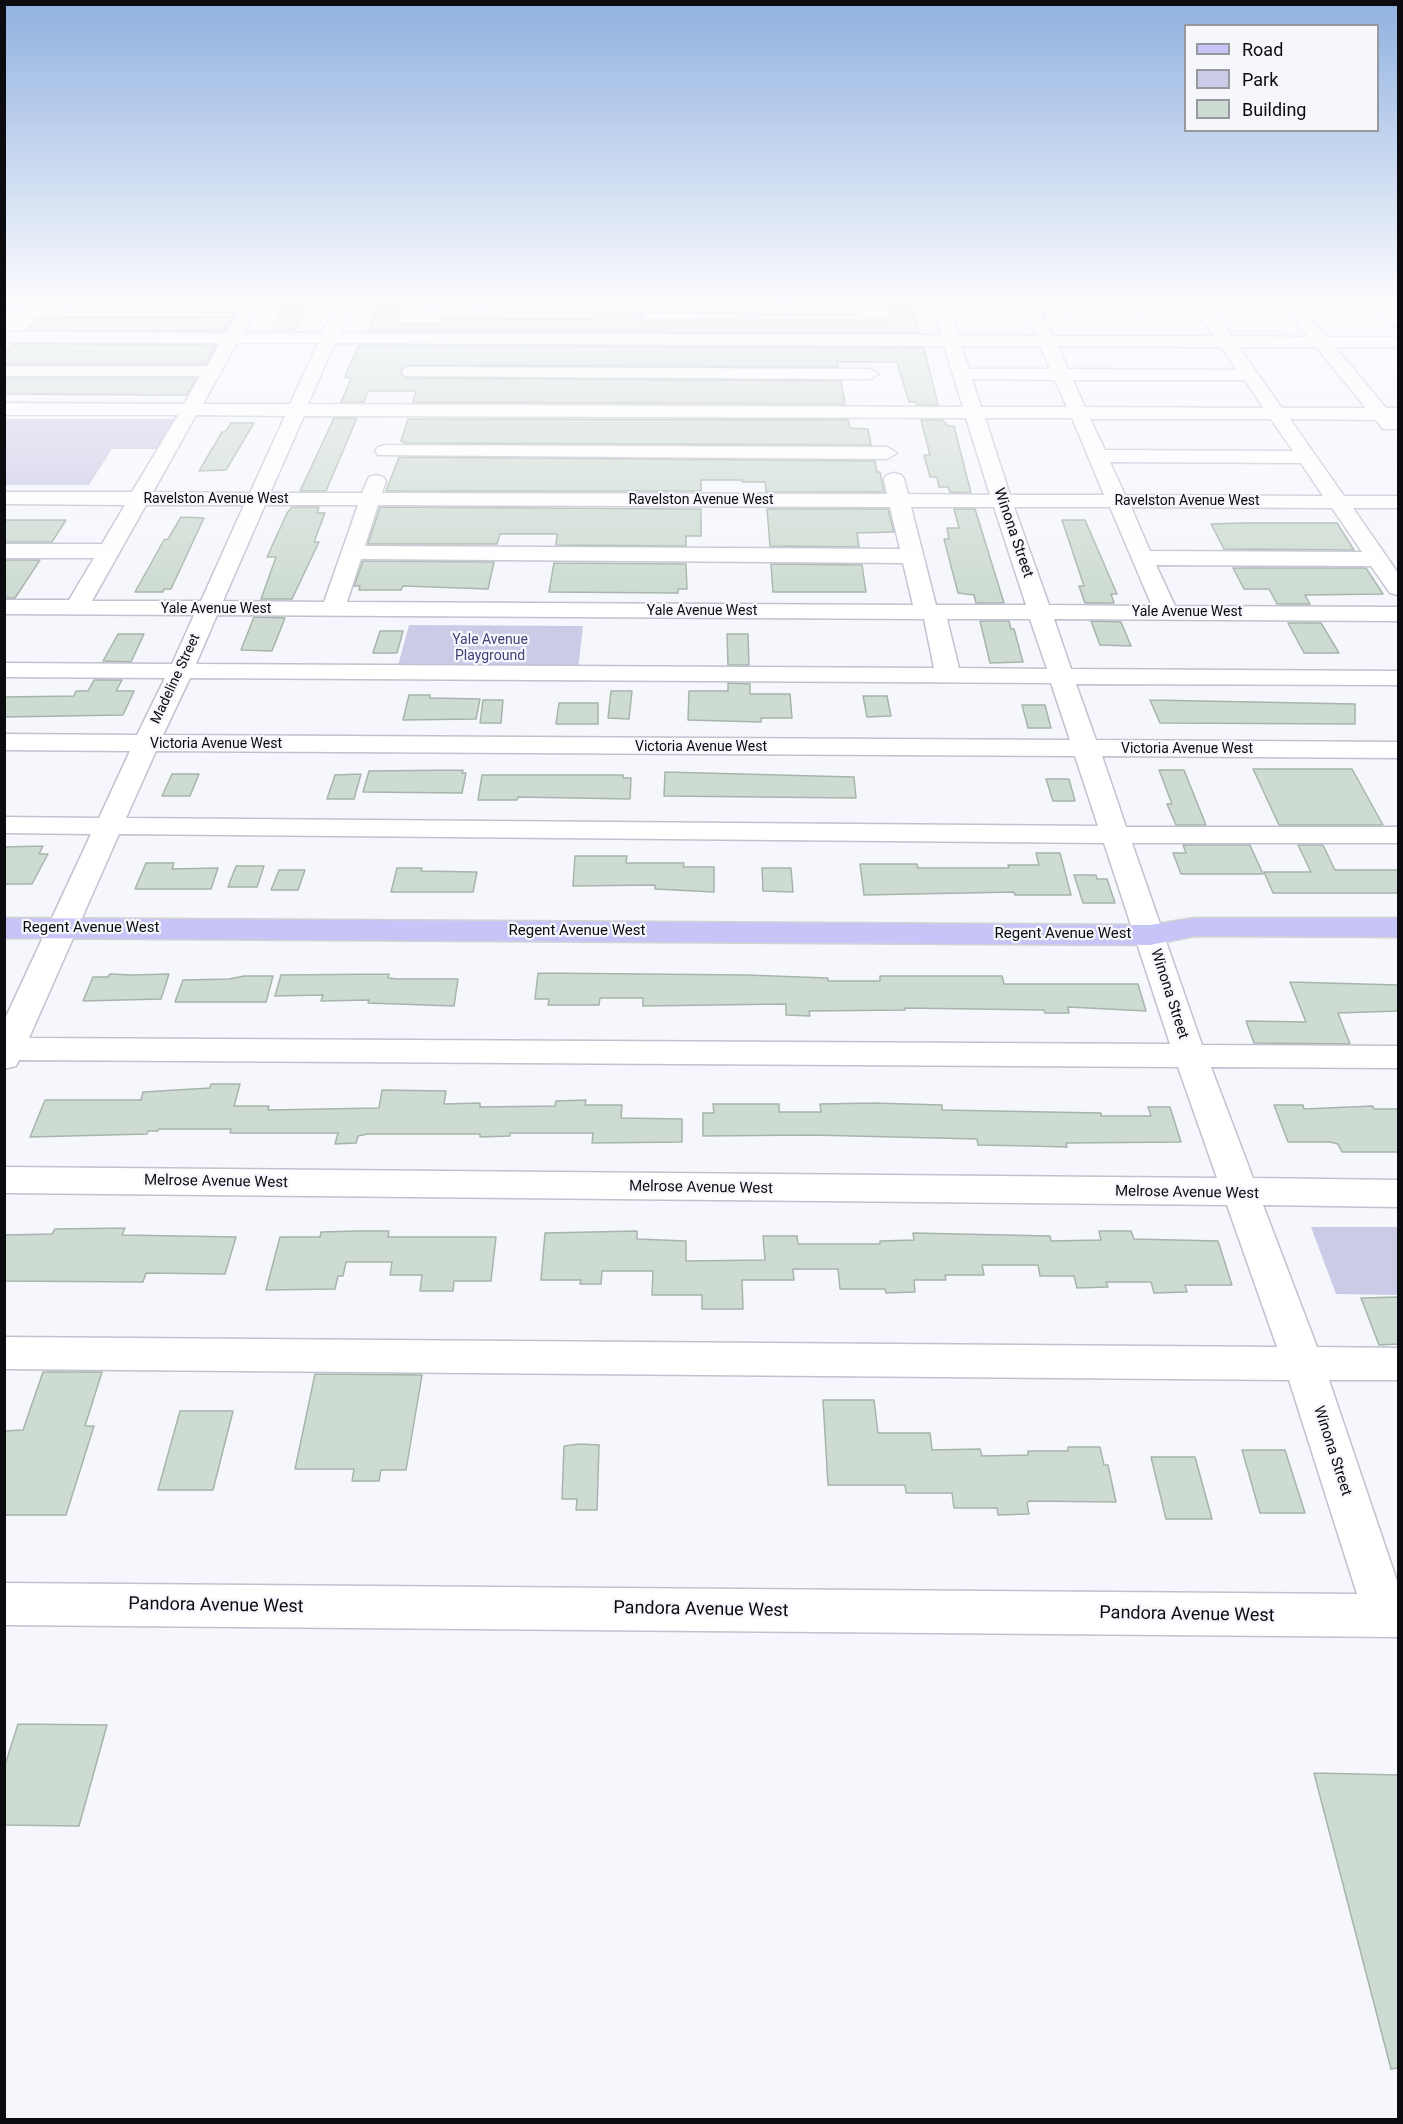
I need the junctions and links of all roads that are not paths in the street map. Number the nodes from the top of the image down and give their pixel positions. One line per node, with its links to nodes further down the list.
1 (196, 398): 10 (street)
2 (302, 398): 11 (street, Madeline Street)
3 (403, 398): 12 (street)
4 (876, 398): 13 (street)
5 (969, 398): 14 (street, Winona Street)
6 (1072, 398): 15 (street)
7 (1267, 398): 16 (street)
8 (1375, 398): 17 (street)
9 (4, 409): 10 (street)
10 (190, 410): 11 (street); 24 (street)
11 (297, 410): 12 (street); 25 (street, Madeline Street)
12 (399, 410): 13 (street); 19 (street)
13 (880, 412): 14 (street); 20 (street)
14 (974, 413): 15 (street); 28 (street, Winona Street)
15 (1078, 413): 16 (street); 21 (street)
16 (1278, 414): 17 (street); 22 (street)
17 (1390, 414): 18 (street)
18 (1398, 436)
19 (385, 451): 20 (street); 26 (street)
20 (887, 453): 27 (street)
21 (1097, 456): 22 (street); 29 (street)
22 (1307, 457): 30 (street)
23 (4, 498): 24 (street, Ravelston Avenue West)
24 (140, 498): 25 (street, Ravelston Avenue West); 33 (street)
25 (258, 499): 26 (street, Ravelston Avenue West); 41 (street, Madeline Street)
26 (370, 499): 27 (street, Ravelston Avenue West); 34 (street)
27 (900, 501): 28 (street, Ravelston Avenue West); 35 (street)
28 (1002, 501): 29 (street, Ravelston Avenue West); 44 (street, Winona Street)
29 (1117, 501): 30 (street, Ravelston Avenue West); 36 (street)
30 (1338, 501): 31 (street, Ravelston Avenue West); 37 (street)
31 (1398, 502)
32 (4, 551): 33 (street)
33 (108, 552): 40 (street)
34 (353, 552): 35 (street); 42 (street)
35 (912, 556): 43 (street)
36 (1142, 558): 37 (street); 45 (street)
37 (1378, 558): 38 (street)
38 (1398, 588)
39 (4, 607): 40 (street, Yale Avenue West)
40 (76, 608): 41 (street, Yale Avenue West)
41 (209, 608): 42 (street, Yale Avenue West); 48 (street, Madeline Street)
42 (333, 610): 43 (street, Yale Avenue West)
43 (930, 612): 44 (street, Yale Avenue West); 49 (street)
44 (1041, 612): 45 (street, Yale Avenue West); 50 (street, Winona Street)
45 (1166, 612): 46 (street, Yale Avenue West)
46 (1398, 614)
47 (4, 670): 48 (street)
48 (181, 671): 49 (street); 53 (street, Madeline Street)
49 (948, 675): 50 (street)
50 (1063, 676): 51 (street); 54 (street, Winona Street)
51 (1398, 678)
52 (4, 742): 53 (street, Victoria Avenue West)
53 (146, 743): 54 (street, Victoria Avenue West); 57 (street, Madeline Street)
54 (1088, 749): 55 (street, Victoria Avenue West); 58 (street, Winona Street)
55 (1398, 750)
56 (4, 825): 57 (street)
57 (110, 825): 58 (street); 61 (street, Madeline Street)
58 (1117, 835): 59 (street); 63 (street, Winona Street)
59 (1398, 835)
60 (4, 928): 61 (main road, Regent Avenue West)
61 (64, 928): 63 (main road, Regent Avenue West); 65 (street, Madeline Street)
62 (1398, 928): 63 (main road, Regent Avenue West)
63 (1150, 935): 64 (main road, Regent Avenue West); 66 (street, Winona Street)
64 (1398, 951)
65 (6, 1052): 66 (street)
66 (1190, 1056): 67 (street); 70 (street, Winona Street)
67 (1398, 1057)
68 (4, 1180): 70 (street, Melrose Avenue West)
69 (1398, 1193): 70 (street, Melrose Avenue West)
70 (1240, 1194): 72 (street, Winona Street)
71 (4, 1353): 72 (street)
72 (1303, 1363): 73 (street); 75 (street, Winona Street)
73 (1398, 1364)
74 (4, 1604): 75 (street, Pandora Avenue West)
75 (1393, 1616)

